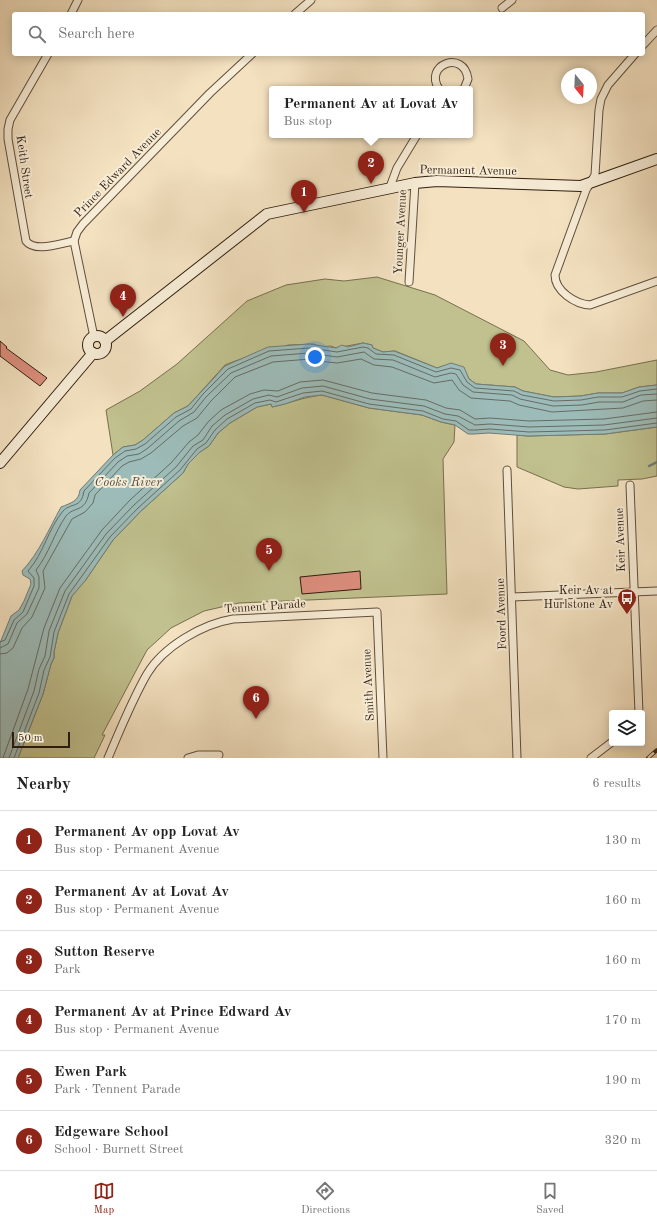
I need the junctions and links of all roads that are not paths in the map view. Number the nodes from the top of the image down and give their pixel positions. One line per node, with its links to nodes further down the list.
1 (78, 0): 5 (street)
2 (311, 0): 6 (street)
3 (512, 0): 4 (street)
4 (502, 8)
5 (72, 12)
6 (297, 12)
7 (657, 30): 8 (street)
8 (645, 43)
9 (47, 56): 19 (street, Keith Street)
10 (250, 56): 19 (street, Prince Edward Avenue)
11 (633, 56): 17 (street)
12 (438, 86): 13 (street)
13 (465, 86)
14 (414, 138): 18 (street)
15 (657, 159): 17 (main road, Permanent Avenue)
16 (415, 183): 17 (main road, Permanent Avenue); 18 (main road, Permanent Avenue); 20 (street, Younger Avenue)
17 (590, 184): 21 (street)
18 (390, 187): 23 (main road, Permanent Avenue)
19 (74, 241): 22 (street)
20 (409, 282)
21 (657, 282)
22 (94, 337): 23 (main road); 24 (main road)
23 (105, 341): 24 (main road)
24 (93, 353): 25 (main road)
25 (0, 463)
26 (507, 470): 30 (street, Foord Avenue)
27 (630, 485): 29 (street, Keir Avenue)
28 (657, 591): 29 (street)
29 (634, 593): 30 (street); 32 (street, Keir Avenue)
30 (512, 597): 38 (street, Foord Avenue)
31 (377, 612): 35 (street, Tennent Parade); 37 (street, Smith Avenue)
32 (639, 710)
33 (609, 744): 39 (street)
34 (219, 755): 36 (street)
35 (108, 758)
36 (188, 758)
37 (383, 758)
38 (517, 758)
39 (591, 758)

